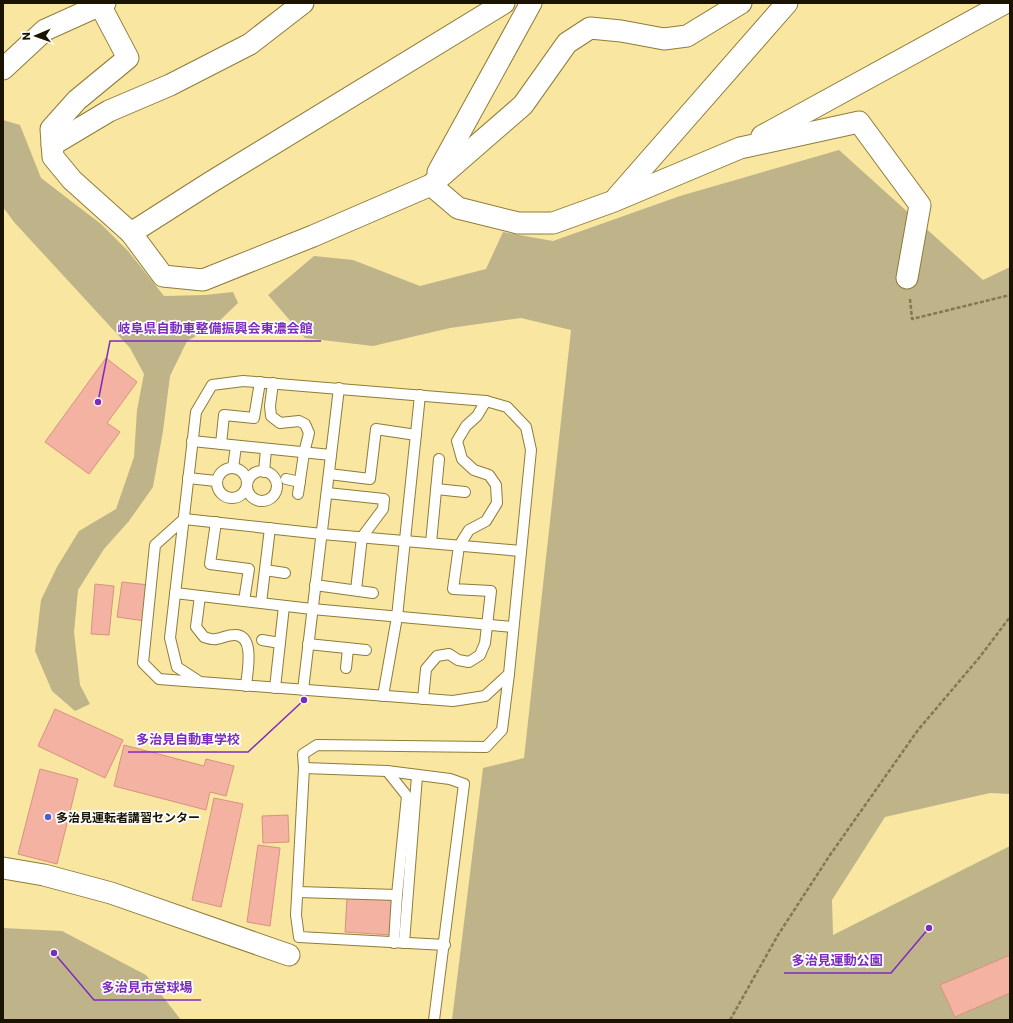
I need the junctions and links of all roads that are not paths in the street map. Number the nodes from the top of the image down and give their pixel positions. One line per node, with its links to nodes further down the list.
1 (303, 3): 9 (street)
2 (504, 3): 13 (street)
3 (531, 3): 11 (street)
4 (741, 3): 11 (street)
5 (787, 3): 12 (street)
6 (1005, 3): 10 (street)
7 (103, 4): 8 (street); 9 (street)
8 (3, 69)
9 (52, 145): 13 (street)
10 (740, 148): 12 (street); 14 (street)
11 (431, 185): 12 (street); 13 (street)
12 (614, 201)
13 (131, 234)
14 (907, 278)
15 (260, 382): 16 (lane); 21 (lane); 22 (lane)
16 (273, 383): 17 (lane); 25 (lane)
17 (339, 388): 18 (lane); 26 (lane)
18 (420, 395): 19 (lane); 20 (lane)
19 (486, 401): 47 (lane); 48 (lane)
20 (416, 435): 30 (lane); 45 (lane)
21 (192, 442): 22 (lane); 31 (lane)
22 (221, 444): 23 (lane)
23 (236, 446): 24 (lane); 28 (lane)
24 (266, 449): 25 (lane); 29 (lane)
25 (304, 453): 26 (lane); 34 (lane)
26 (331, 455): 30 (lane)
27 (439, 459): 36 (lane)
28 (233, 468): 33 (lane); 35 (lane)
29 (264, 472): 35 (lane); 35 (lane)
30 (329, 474): 38 (lane)
31 (188, 478): 33 (lane); 40 (lane)
32 (286, 480): 34 (lane)
33 (216, 481): 35 (lane)
34 (300, 482): 39 (lane)
35 (247, 484)
36 (436, 489): 37 (lane); 46 (lane)
37 (465, 492)
38 (327, 493): 43 (lane); 44 (lane)
39 (298, 494)
40 (184, 519): 41 (lane); 54 (lane); 70 (lane)
41 (216, 522): 42 (lane); 56 (lane)
42 (270, 528): 43 (lane); 49 (lane)
43 (322, 534): 44 (lane); 51 (lane)
44 (362, 537): 45 (lane); 52 (lane)
45 (406, 541): 46 (lane); 60 (lane)
46 (430, 543): 47 (lane)
47 (459, 546): 48 (lane); 61 (lane)
48 (521, 551): 62 (lane)
49 (265, 570): 50 (lane); 57 (lane)
50 (285, 573)
51 (315, 585): 52 (lane); 59 (lane)
52 (356, 590): 53 (lane)
53 (373, 592)
54 (175, 593): 55 (lane); 70 (lane)
55 (200, 596): 56 (lane); 71 (lane)
56 (244, 601): 57 (lane)
57 (261, 603): 58 (lane)
58 (284, 606): 59 (lane); 64 (lane)
59 (312, 610): 60 (lane); 65 (lane)
60 (397, 617): 61 (lane); 74 (lane)
61 (488, 624): 62 (lane); 75 (lane)
62 (514, 626): 69 (lane)
63 (262, 640): 64 (lane)
64 (280, 642): 72 (lane)
65 (308, 644): 66 (lane); 73 (lane)
66 (348, 649): 67 (lane); 68 (lane)
67 (366, 650)
68 (346, 668)
69 (509, 674): 75 (lane); 76 (lane)
70 (200, 682): 71 (lane)
71 (246, 686): 72 (lane)
72 (275, 688): 73 (lane)
73 (303, 690): 74 (lane)
74 (383, 696): 75 (lane)
75 (423, 699)
76 (304, 768): 77 (lane); 80 (lane)
77 (388, 771): 78 (lane); 81 (lane)
78 (417, 776): 82 (lane); 83 (lane)
79 (3, 868): 84 (street)
80 (298, 892): 81 (lane); 82 (lane)
81 (397, 895): 82 (lane)
82 (399, 943): 83 (lane)
83 (444, 945): 85 (lane)
84 (289, 956)
85 (434, 1020)

